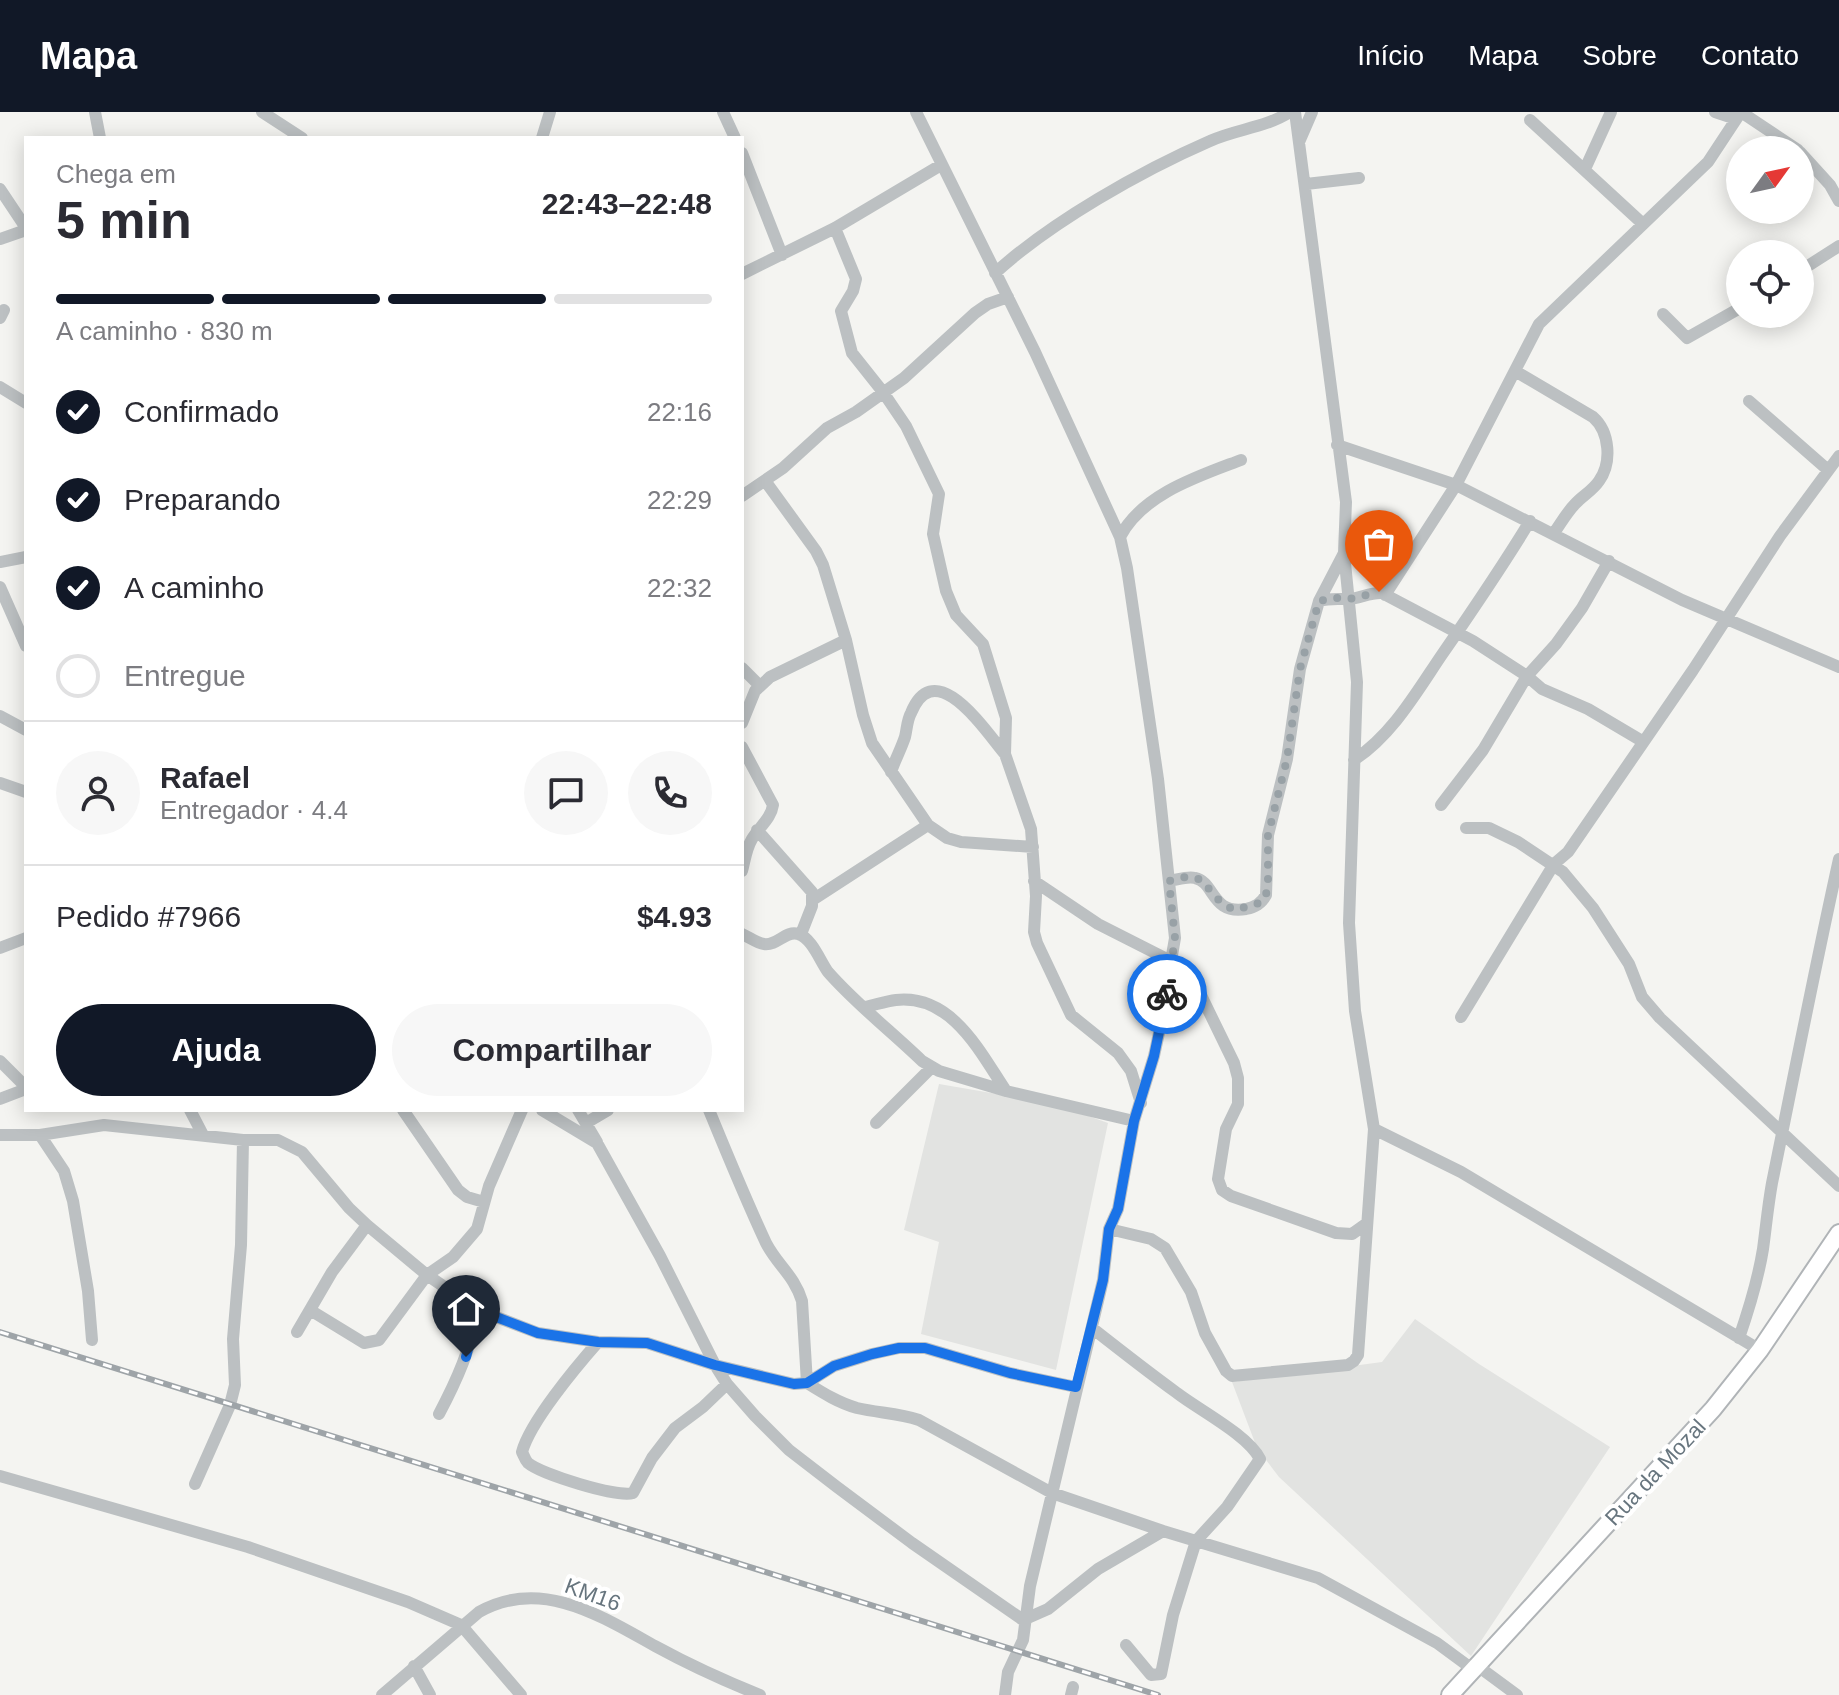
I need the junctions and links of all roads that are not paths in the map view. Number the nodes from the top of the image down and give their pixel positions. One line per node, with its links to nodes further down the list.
1 (95, 112): 12 (street)
2 (262, 112): 13 (street)
3 (550, 112): 14 (street)
4 (723, 112): 15 (street)
5 (916, 112): 19 (street)
6 (1293, 112): 17 (street); 35 (street)
7 (1312, 112): 17 (street)
8 (1611, 112): 21 (street)
9 (1715, 112): 10 (street)
10 (1739, 115): 16 (street); 26 (street)
11 (1530, 120): 21 (street)
12 (100, 136)
13 (299, 136)
14 (543, 136)
15 (734, 136)
16 (1774, 136)
17 (1299, 143): 23 (street)
18 (744, 158): 32 (street)
19 (941, 165): 28 (street); 35 (street)
20 (1814, 167): 25 (street)
21 (1585, 169): 26 (street)
22 (1359, 178): 23 (street)
23 (1306, 184): 44 (street)
24 (0, 189): 27 (street)
25 (1839, 201)
26 (1643, 224): 39 (street)
27 (24, 226)
28 (835, 228): 32 (street); 41 (street)
29 (24, 230): 30 (street)
30 (0, 239)
31 (1839, 246): 33 (street)
32 (782, 255): 34 (street)
33 (1814, 262)
34 (744, 273)
35 (995, 273): 36 (street)
36 (1008, 297): 41 (street); 53 (street)
37 (1663, 314): 38 (street)
38 (1726, 316)
39 (1515, 371): 49 (street); 52 (street)
40 (0, 387): 43 (street)
41 (883, 392): 48 (street); 75 (street)
42 (1749, 401): 47 (street)
43 (24, 402)
44 (1337, 445): 49 (street); 54 (street)
45 (1839, 456): 47 (street)
46 (1241, 460): 53 (street)
47 (1828, 470): 62 (street)
48 (766, 482): 50 (street); 64 (street)
49 (1456, 485): 51 (street); 59 (street)
50 (744, 495)
51 (1530, 521): 52 (street); 63 (street)
52 (1554, 533): 56 (street)
53 (1120, 537): 89 (street)
54 (1344, 553): 60 (street); 61 (street)
55 (24, 557): 57 (street)
56 (1609, 561): 62 (street); 68 (street)
57 (0, 562)
58 (0, 587): 65 (street)
59 (1385, 595): 60 (street); 63 (street)
60 (1349, 599): 61 (street); 76 (street)
61 (1319, 601): 89 (street)
62 (1726, 620): 66 (street); 73 (street)
63 (1457, 633): 68 (street); 76 (street)
64 (846, 640): 69 (street); 77 (street)
65 (24, 641)
66 (1839, 667)
67 (744, 670): 69 (street)
68 (1527, 676): 73 (street); 80 (street)
69 (759, 685): 71 (street)
70 (0, 716): 72 (street)
71 (744, 719)
72 (24, 729)
73 (1642, 741): 87 (street)
74 (744, 751): 83 (street)
75 (1005, 754): 77 (street); 84 (street)
76 (1354, 760): 115 (street)
77 (891, 772): 81 (street)
78 (0, 783): 79 (street)
79 (24, 791)
80 (1441, 805)
81 (928, 825): 84 (street); 90 (street)
82 (1466, 828): 87 (street)
83 (757, 830): 86 (street); 90 (street)
84 (1033, 847): 88 (street)
85 (1839, 859): 119 (street)
86 (744, 862)
87 (1554, 864): 97 (street); 119 (street)
88 (1034, 881): 95 (street); 104 (street)
89 (1169, 881): 95 (street)
90 (814, 899): 91 (street)
91 (801, 934): 92 (street); 96 (street)
92 (744, 935)
93 (24, 939): 94 (street)
94 (0, 948)
95 (1171, 967): 104 (street); 124 (street)
96 (865, 1007): 99 (street); 102 (street)
97 (1461, 1017)
98 (0, 1061): 100 (street)
99 (932, 1067): 102 (street); 114 (street)
100 (24, 1086)
101 (24, 1089): 103 (street)
102 (1006, 1091): 112 (street)
103 (0, 1099)
104 (1141, 1103): 112 (street)
105 (191, 1112): 118 (street)
106 (404, 1112): 123 (street)
107 (521, 1112): 123 (street)
108 (545, 1112): 121 (street)
109 (579, 1112): 113 (street)
110 (605, 1112): 113 (street)
111 (710, 1112): 138 (street)
112 (1134, 1121): 126 (street)
113 (586, 1123): 121 (street)
114 (876, 1123)
115 (1374, 1129): 124 (street); 133 (street)
116 (0, 1135): 117 (street)
117 (40, 1135): 118 (street); 134 (street)
118 (203, 1135): 120 (street)
119 (1784, 1135): 122 (street); 133 (street)
120 (243, 1140): 125 (street); 143 (street)
121 (597, 1143): 137 (street)
122 (1839, 1186)
123 (484, 1202): 128 (street)
124 (1366, 1224): 126 (street)
125 (367, 1225): 128 (street); 129 (street)
126 (1109, 1229): 131 (street)
127 (1839, 1233): 136 (main road, Rua da Mozal)
128 (427, 1275): 129 (street); 130 (street)
129 (310, 1310): 132 (street)
130 (478, 1310): 135 (street); 141 (street)
131 (1092, 1328): 140 (street); 146 (street)
132 (297, 1332)
133 (1739, 1338): 136 (street)
134 (92, 1340)
135 (598, 1342): 137 (street); 139 (street)
136 (1760, 1350): 157 (main road, Rua da Mozal)
137 (715, 1365): 138 (street); 139 (street)
138 (807, 1383): 140 (street); 144 (street)
139 (727, 1384): 147 (street)
140 (1076, 1387): 144 (street)
141 (439, 1414)
142 (0, 1476): 148 (street)
143 (195, 1484)
144 (1052, 1493): 145 (street); 147 (street)
145 (1163, 1531): 146 (street); 147 (street)
146 (1196, 1541): 149 (street); 151 (street)
147 (1023, 1620): 156 (street)
148 (461, 1625): 150 (street, KM16); 154 (street); 155 (street, KM16)
149 (1126, 1645)
150 (414, 1666): 152 (street, KM16); 153 (street)
151 (1477, 1669): 157 (main road, Rua da Mozal); 157 (main road, Rua da Mozal); 158 (street)
152 (382, 1695)
153 (430, 1695)
154 (521, 1695)
155 (760, 1695)
156 (1005, 1695)
157 (1451, 1695)
158 (1517, 1695)

